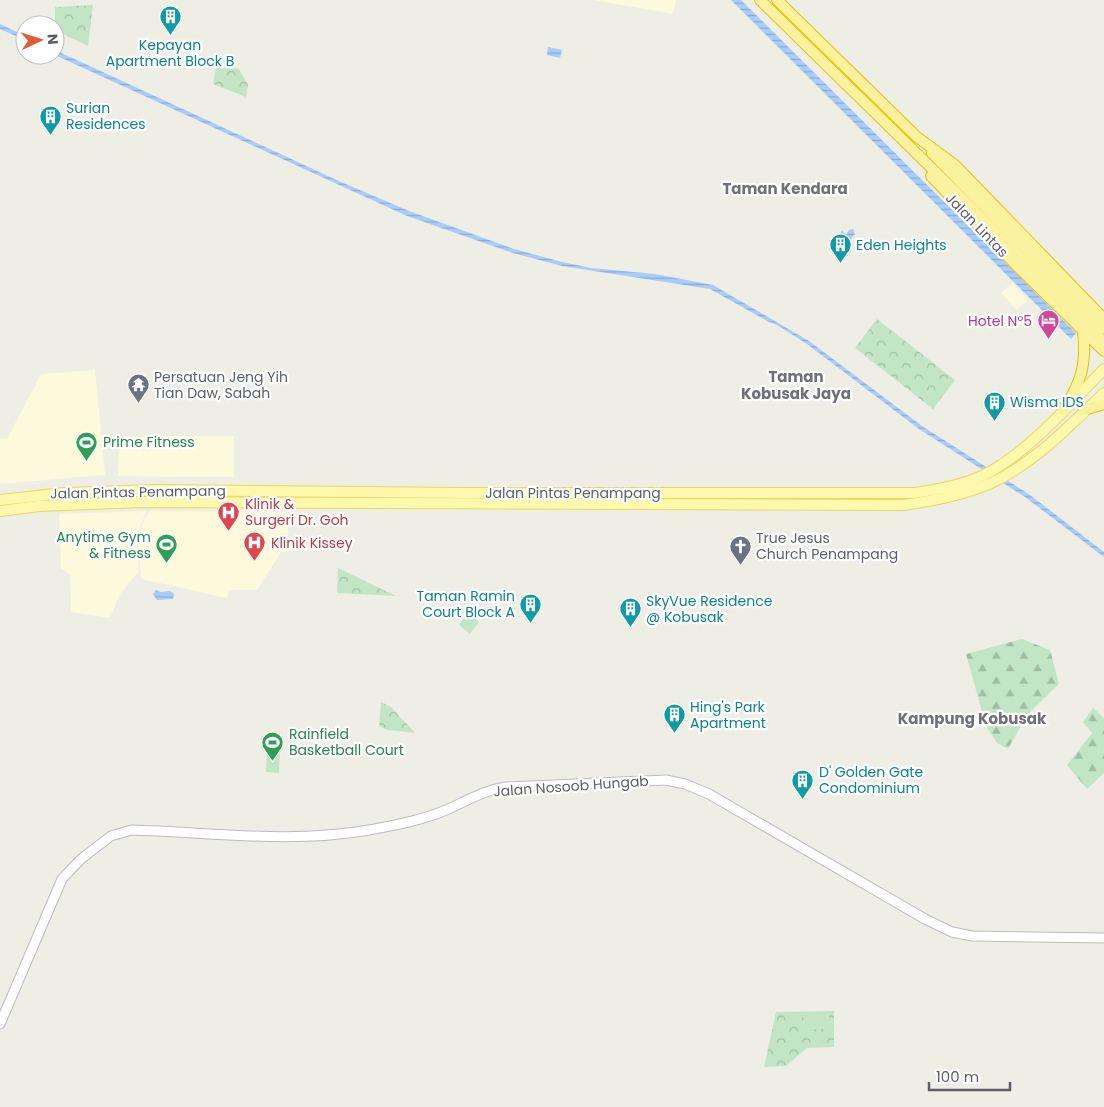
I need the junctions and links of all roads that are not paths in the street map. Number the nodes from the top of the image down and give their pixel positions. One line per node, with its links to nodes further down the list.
1 (760, 0): 3 (highway, Jalan Lintas)
2 (777, 0): 4 (highway, Jalan Lintas)
3 (855, 94): 9 (highway, Jalan Lintas); 11 (highway, Jalan Lintas)
4 (918, 137): 5 (highway, Jalan Lintas); 8 (highway, Jalan Lintas)
5 (1087, 300): 6 (highway); 7 (highway, Jalan Lintas)
6 (1104, 314)
7 (1104, 319)
8 (1104, 329)
9 (1083, 332): 10 (highway, Jalan Lintas); 17 (highway)
10 (1091, 340): 12 (highway); 13 (highway, Jalan Lintas)
11 (1104, 342)
12 (1104, 347)
13 (1104, 351)
14 (1104, 369): 15 (main road, Jalan Pintas Penampang)
15 (1089, 386): 16 (main road); 17 (main road, Jalan Pintas Penampang)
16 (1103, 398): 18 (highway)
17 (1063, 410): 20 (main road, Jalan Pintas Penampang)
18 (1084, 410): 23 (main road, Jalan Pintas Penampang)
19 (383, 492): 20 (main road, Jalan Pintas Penampang); 21 (main road, Jalan Pintas Penampang); 22 (main road)
20 (514, 493): 23 (main road)
21 (0, 500)
22 (398, 503): 23 (main road, Jalan Pintas Penampang); 24 (main road, Jalan Pintas Penampang)
23 (551, 503)
24 (0, 511)
25 (1104, 938): 26 (main road, Jalan Nosoob Hungab)
26 (0, 1024)

